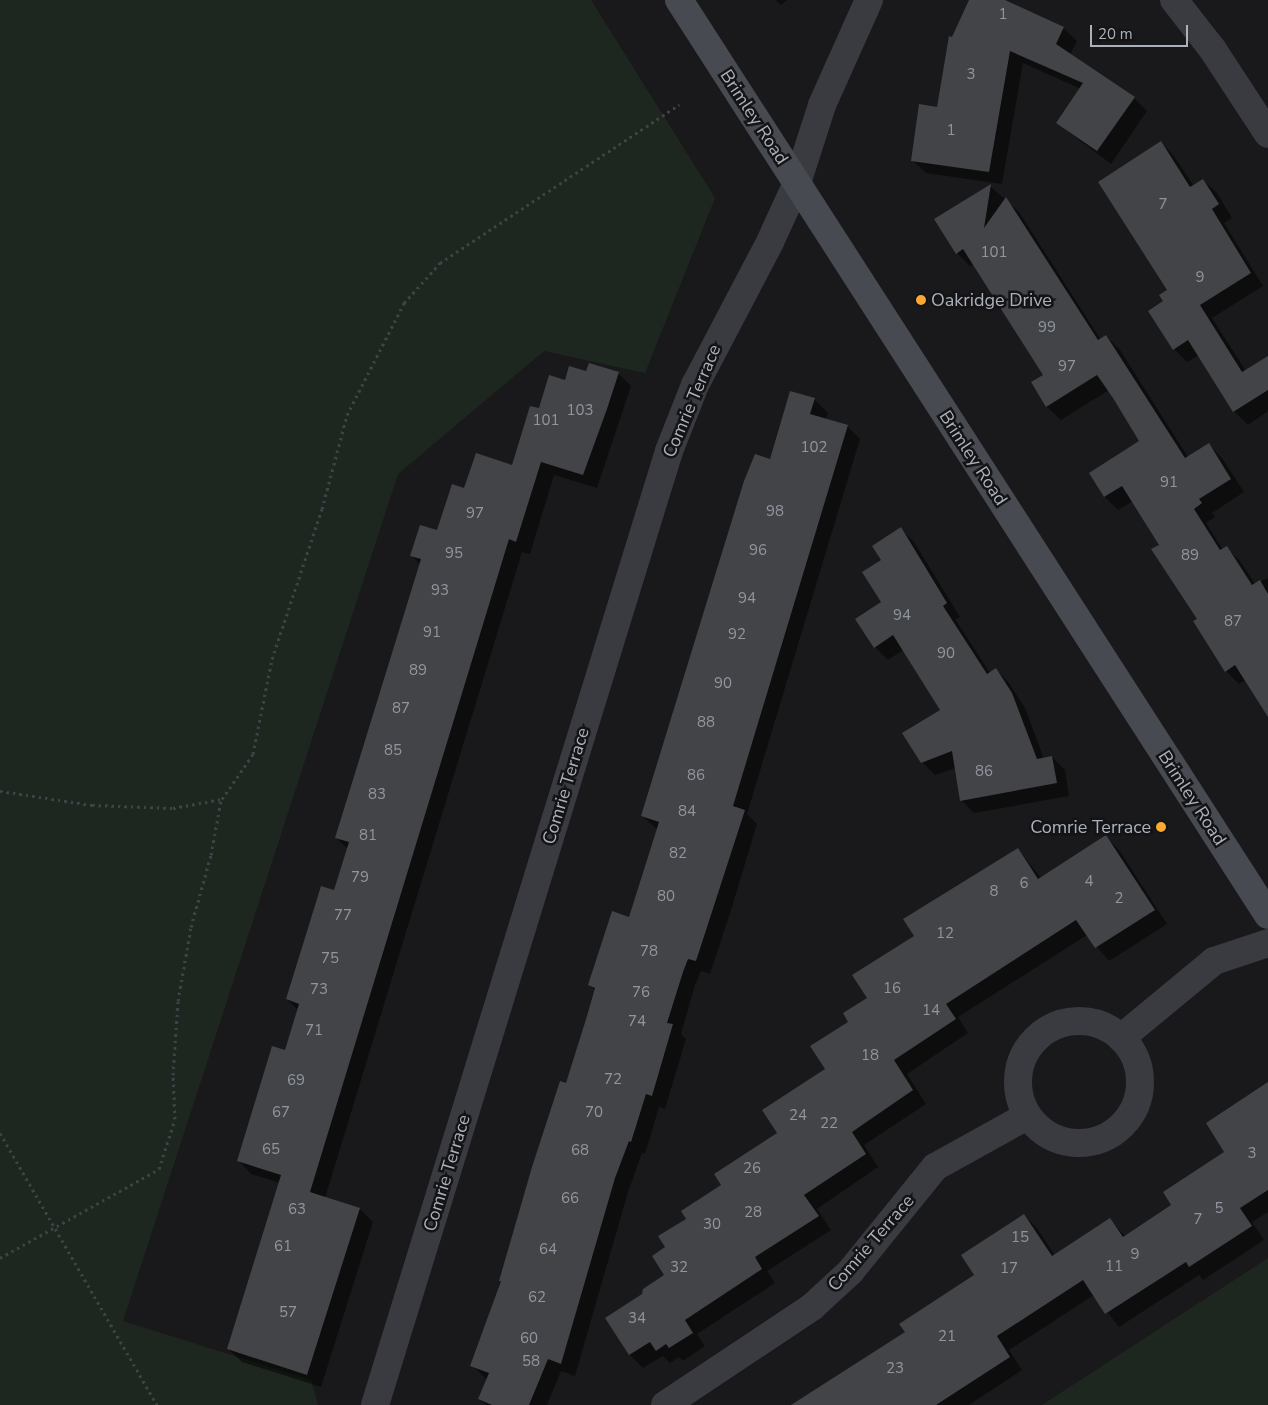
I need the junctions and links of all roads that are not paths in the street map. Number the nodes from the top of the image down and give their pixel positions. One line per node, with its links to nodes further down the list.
1 (679, 0): 5 (main road, Brimley Road)
2 (869, 0): 5 (street)
3 (1174, 0): 4 (street)
4 (1268, 134)
5 (797, 183): 6 (main road, Brimley Road); 10 (street, Comrie Terrace)
6 (1268, 915)
7 (1268, 942): 8 (street)
8 (1122, 1038): 9 (street); 9 (street)
9 (1027, 1116): 11 (street, Comrie Terrace)
10 (376, 1405)
11 (664, 1405)

